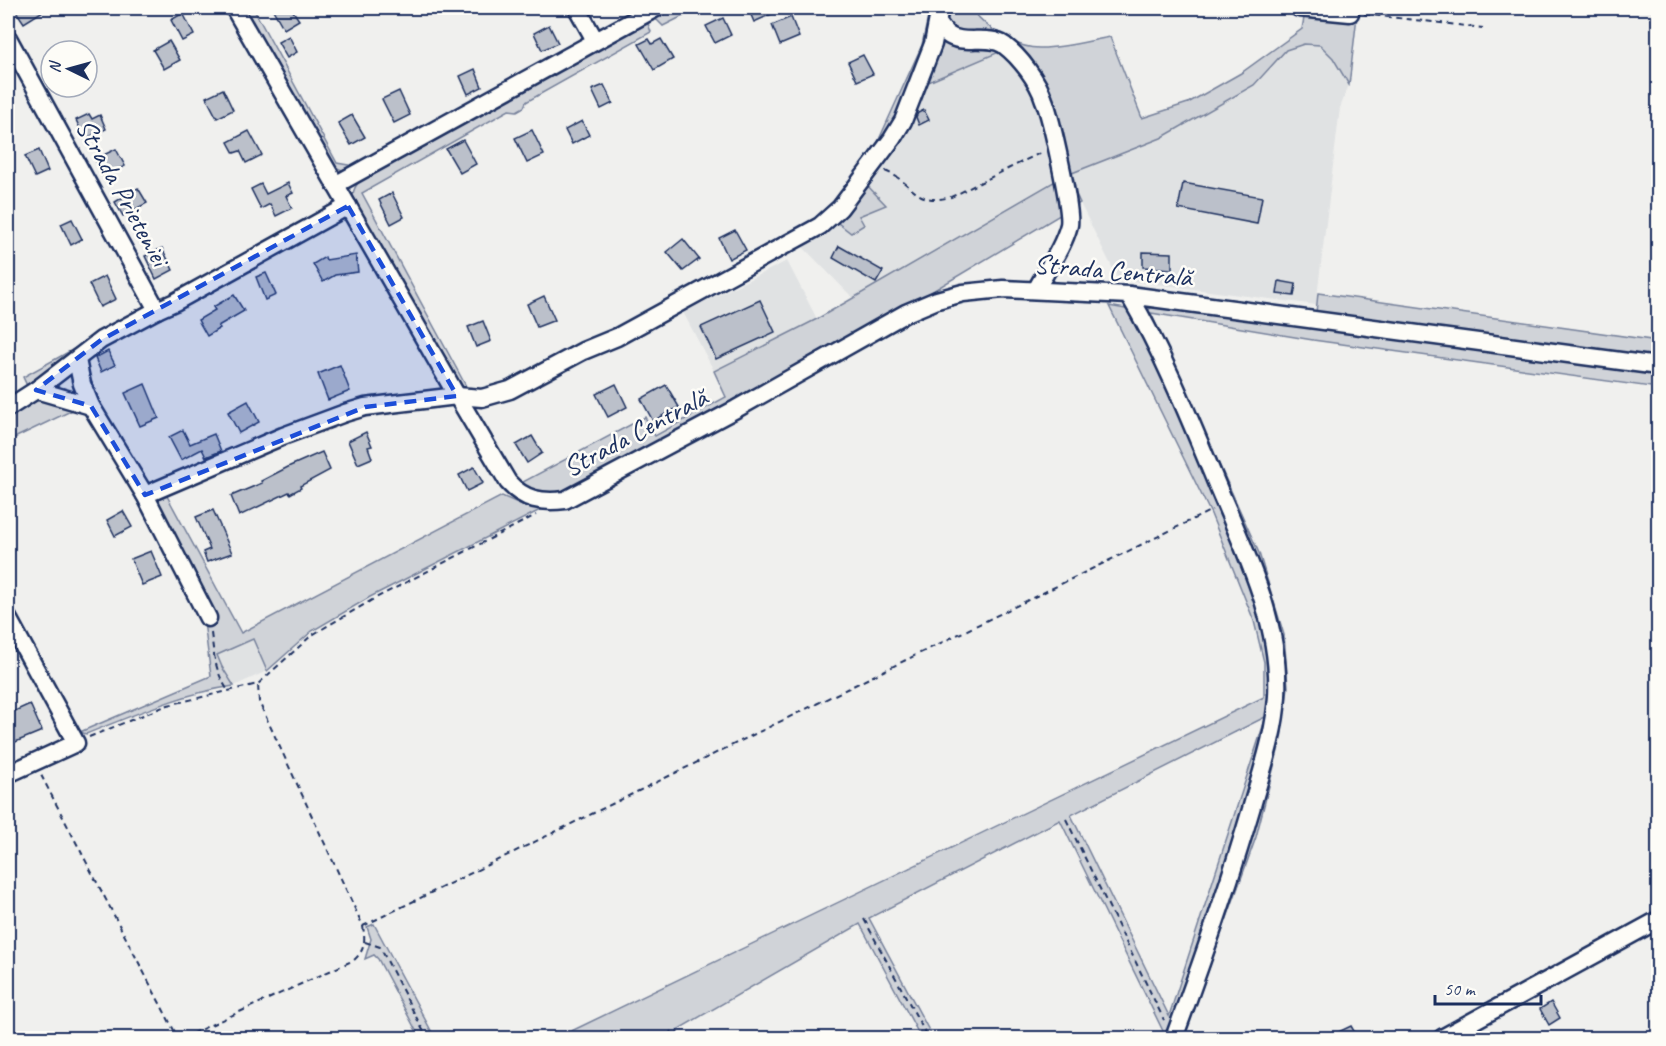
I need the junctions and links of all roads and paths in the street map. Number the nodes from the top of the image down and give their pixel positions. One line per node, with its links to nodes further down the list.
1 (234, 8): 12 (street, Strada Centrală)
2 (577, 8): 9 (street)
3 (656, 8): 9 (street)
4 (1299, 8): 5 (street)
5 (1350, 13): 7 (path)
6 (939, 15): 10 (street); 11 (street)
7 (1483, 28)
8 (8, 38): 16 (street, Strada Prieteniei)
9 (595, 40): 12 (street)
10 (1055, 146): 11 (path); 14 (street)
11 (867, 170): 20 (street)
12 (335, 184): 13 (street, Strada Centrală)
13 (348, 206): 16 (street); 20 (street, Strada Centrală)
14 (1036, 290): 15 (street, Strada Centrală); 24 (street, Strada Centrală)
15 (1129, 295): 18 (street, Strada Centrală); 25 (street)
16 (157, 310): 17 (street)
17 (77, 360): 19 (street); 21 (street)
18 (1659, 366)
19 (36, 390): 21 (street); 22 (street)
20 (456, 396): 23 (street); 24 (street, Strada Centrală)
21 (91, 406): 23 (street)
22 (8, 408)
23 (145, 495): 27 (street)
24 (566, 500): 28 (path)
25 (1225, 503): 36 (path); 39 (street)
26 (8, 618): 30 (street)
27 (208, 618): 29 (path)
28 (258, 684): 29 (path); 36 (path)
29 (229, 692): 30 (path)
30 (76, 743): 31 (street)
31 (34, 761): 32 (street); 40 (path)
32 (8, 774)
33 (1066, 819): 39 (path)
34 (864, 919): 44 (path)
35 (1659, 920): 45 (street)
36 (363, 926): 37 (path)
37 (366, 942): 41 (path); 42 (path)
38 (671, 1031): 43 (path)
39 (1171, 1033)
40 (178, 1038)
41 (182, 1038)
42 (427, 1038)
43 (674, 1038)
44 (928, 1038)
45 (1442, 1038)

